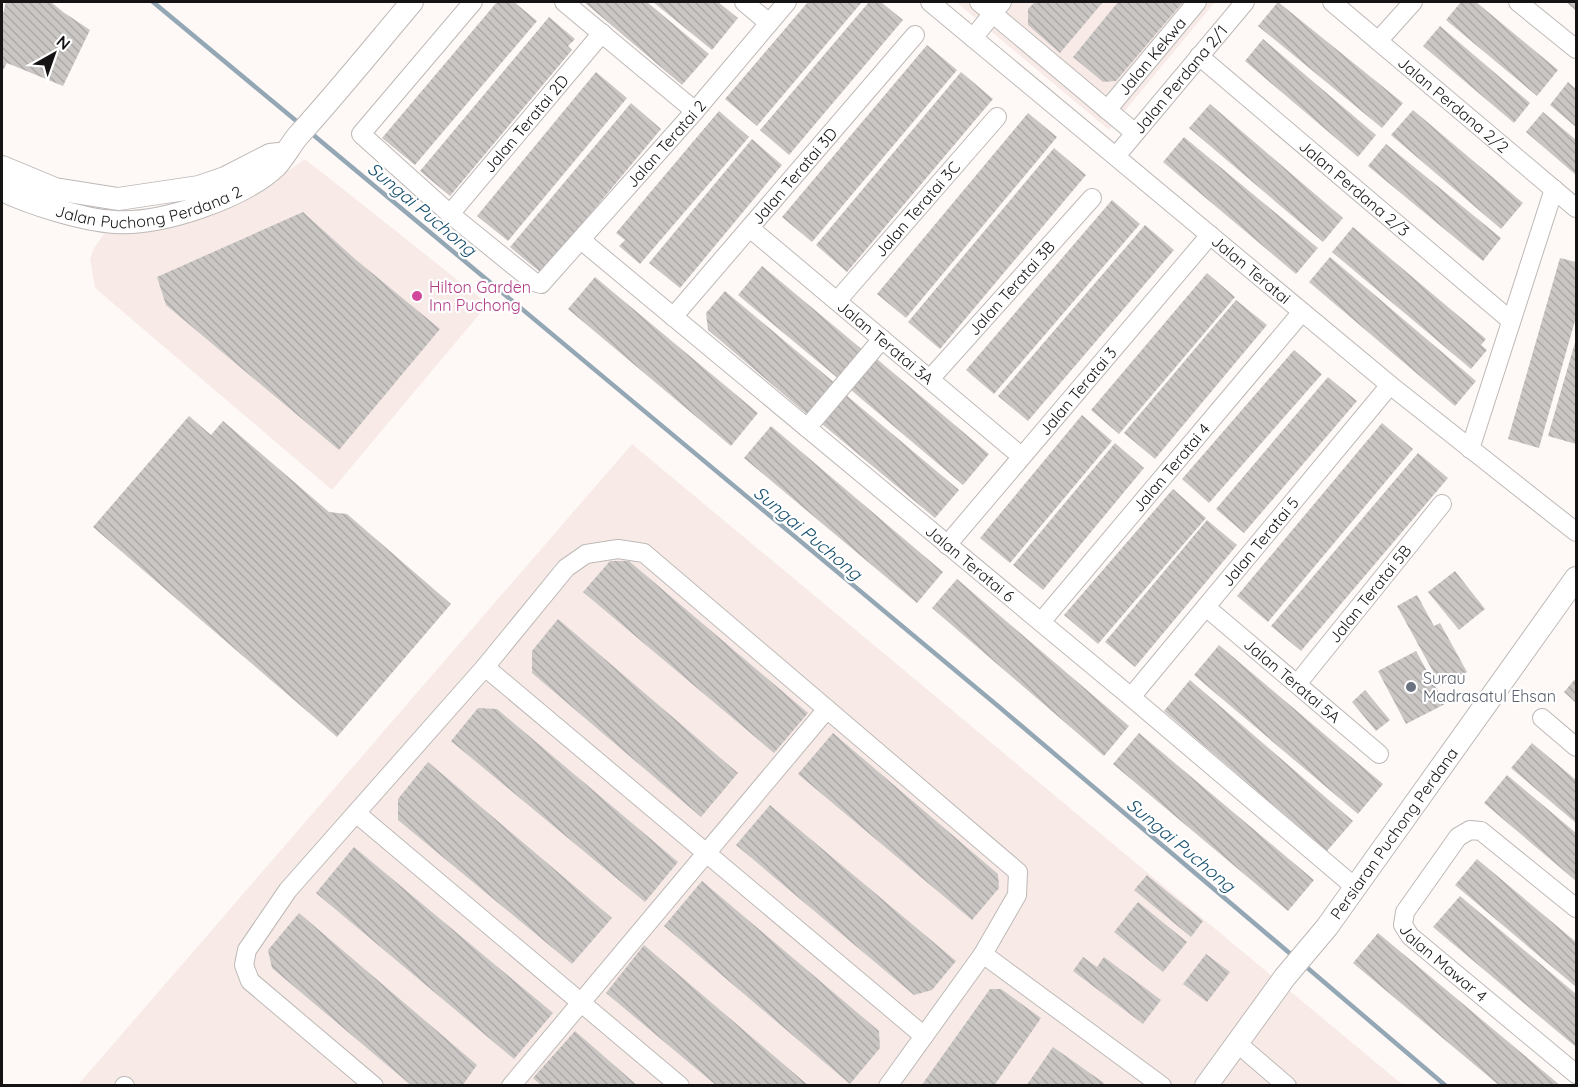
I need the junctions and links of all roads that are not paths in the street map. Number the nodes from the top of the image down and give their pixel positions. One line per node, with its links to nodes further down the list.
1 (412, 2): 24 (street, Jalan Puchong Perdana 2)
2 (473, 2): 31 (street)
3 (564, 2): 14 (street)
4 (744, 2): 13 (street)
5 (788, 2): 13 (street, Jalan Teratai 2)
6 (930, 2): 16 (street, Jalan Teratai)
7 (1197, 2): 20 (street, Jalan Kekwa)
8 (1245, 2): 19 (street, Jalan Perdana 2/1)
9 (1332, 2): 17 (street, Jalan Perdana 2/2)
10 (1413, 2): 17 (street)
11 (1518, 2): 18 (street)
12 (992, 5): 16 (street); 20 (street)
13 (769, 23): 21 (street, Jalan Teratai 2)
14 (602, 33): 21 (street); 31 (street, Jalan Teratai 2D)
15 (915, 35): 32 (street, Jalan Teratai 3D)
16 (973, 38): 25 (street, Jalan Teratai)
17 (1378, 41): 27 (street, Jalan Perdana 2/2)
18 (1576, 49)
19 (1199, 56): 23 (street, Jalan Perdana 2/1); 38 (street, Jalan Perdana 2/3)
20 (1107, 110): 23 (street)
21 (695, 111): 34 (street, Jalan Teratai 2)
22 (997, 117): 35 (street, Jalan Teratai 3C)
23 (1135, 133): 25 (street, Jalan Perdana 2/1)
24 (289, 147): 26 (street, Jalan Puchong Perdana 2); 28 (street, Jalan Puchong Perdana 2)
25 (1116, 156): 33 (street, Jalan Teratai)
26 (2, 167)
27 (1554, 189): 30 (street, Jalan Perdana 2/2); 38 (street)
28 (2, 190)
29 (1092, 198): 40 (street, Jalan Teratai 3B)
30 (1576, 208)
31 (450, 214): 34 (street, Jalan Teratai 2)
32 (751, 228): 35 (street, Jalan Teratai 3A); 37 (street, Jalan Teratai 3D)
33 (1210, 235): 36 (street, Jalan Teratai); 44 (street, Jalan Teratai 3)
34 (581, 240): 37 (street, Jalan Teratai 6)
35 (837, 301): 39 (street, Jalan Teratai 3A)
36 (1302, 312): 41 (street, Jalan Teratai); 50 (street, Jalan Teratai 4)
37 (673, 317): 42 (street, Jalan Teratai 6)
38 (1510, 320): 43 (street)
39 (882, 339): 40 (street, Jalan Teratai 3A); 42 (street)
40 (930, 379): 44 (street, Jalan Teratai 3A)
41 (1390, 385): 43 (street, Jalan Teratai); 49 (street, Jalan Teratai 5)
42 (807, 428): 47 (street, Jalan Teratai 6)
43 (1470, 449): 46 (street, Jalan Teratai)
44 (1022, 456): 47 (street, Jalan Teratai 3)
45 (1442, 504): 52 (street, Jalan Teratai 5B)
46 (1575, 528)
47 (947, 545): 50 (street, Jalan Teratai 6)
48 (1576, 578): 60 (street, Persiaran Puchong Perdana)
49 (1207, 608): 52 (street, Jalan Teratai 5A); 53 (street, Jalan Teratai 5)
50 (1041, 622): 53 (street, Jalan Teratai 6)
51 (485, 667): 54 (street); 58 (street); 59 (street)
52 (1296, 684): 57 (street, Jalan Teratai 5A)
53 (1131, 697): 60 (street, Jalan Teratai 6)
54 (827, 709): 59 (street); 62 (street)
55 (1542, 718): 56 (street)
56 (1576, 747)
57 (1379, 754)
58 (356, 813): 63 (street); 68 (street)
59 (706, 853): 63 (street); 64 (street)
60 (1356, 888): 65 (street, Persiaran Puchong Perdana)
61 (1576, 908): 66 (street, Jalan Mawar 4)
62 (983, 954): 64 (street); 67 (street)
63 (581, 1002): 69 (street); 70 (street)
64 (924, 1036): 71 (street)
65 (1237, 1043): 73 (street, Persiaran Puchong Perdana); 74 (street)
66 (1576, 1074)
67 (1141, 1080): 72 (street)
68 (374, 1086)
69 (511, 1086)
70 (680, 1086)
71 (888, 1086)
72 (1162, 1086)
73 (1206, 1086)
74 (1287, 1086)

